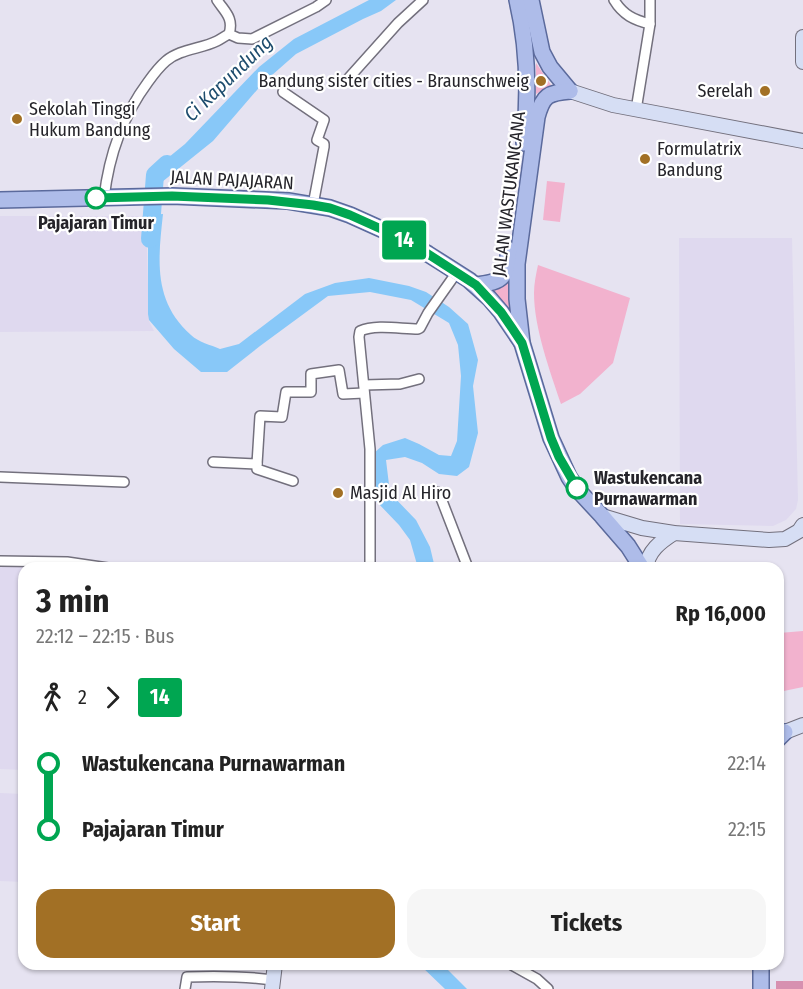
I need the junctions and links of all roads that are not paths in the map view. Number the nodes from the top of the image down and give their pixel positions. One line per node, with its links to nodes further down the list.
1 (217, 0): 8 (street)
2 (326, 0): 8 (street)
3 (423, 0): 11 (street)
4 (614, 0): 7 (street)
5 (651, 0): 7 (street)
6 (526, 7): 12 (main road, JALAN WASTUKANCANA); 20 (main road, JALAN WASTUKANCANA)
7 (650, 24): 14 (street)
8 (229, 34): 16 (street)
9 (803, 37): 10 (street)
10 (803, 62)
11 (346, 81)
12 (570, 91): 14 (street); 21 (main road, JALAN WASTUKANCANA)
13 (283, 92): 18 (street)
14 (636, 110): 15 (street)
15 (803, 141)
16 (104, 198): 17 (main road, JALAN PAJAJARAN); 18 (main road, JALAN PAJAJARAN)
17 (0, 200)
18 (313, 205): 19 (main road, JALAN PAJAJARAN)
19 (457, 272): 20 (main road, JALAN PAJAJARAN); 23 (street)
20 (476, 285): 21 (main road, JALAN PAJAJARAN)
21 (522, 343): 30 (main road, JALAN WASTUKANCANA)
22 (419, 379): 23 (street)
23 (364, 389): 25 (street); 35 (street)
24 (213, 462): 25 (street)
25 (257, 464): 27 (street)
26 (0, 477): 28 (street)
27 (293, 481)
28 (124, 482)
29 (432, 493): 36 (street)
30 (602, 516): 32 (street); 37 (main road, JALAN WASTUKANCANA)
31 (803, 525): 32 (street)
32 (674, 533): 38 (street)
33 (0, 561): 34 (street)
34 (67, 562)
35 (370, 562)
36 (466, 562)
37 (640, 562)
38 (646, 562)
39 (803, 725): 40 (street)
40 (784, 733)
41 (274, 970): 44 (street)
42 (522, 970): 46 (street)
43 (761, 970): 47 (main road)
44 (272, 985): 45 (street)
45 (185, 989)
46 (548, 989)
47 (760, 989)

